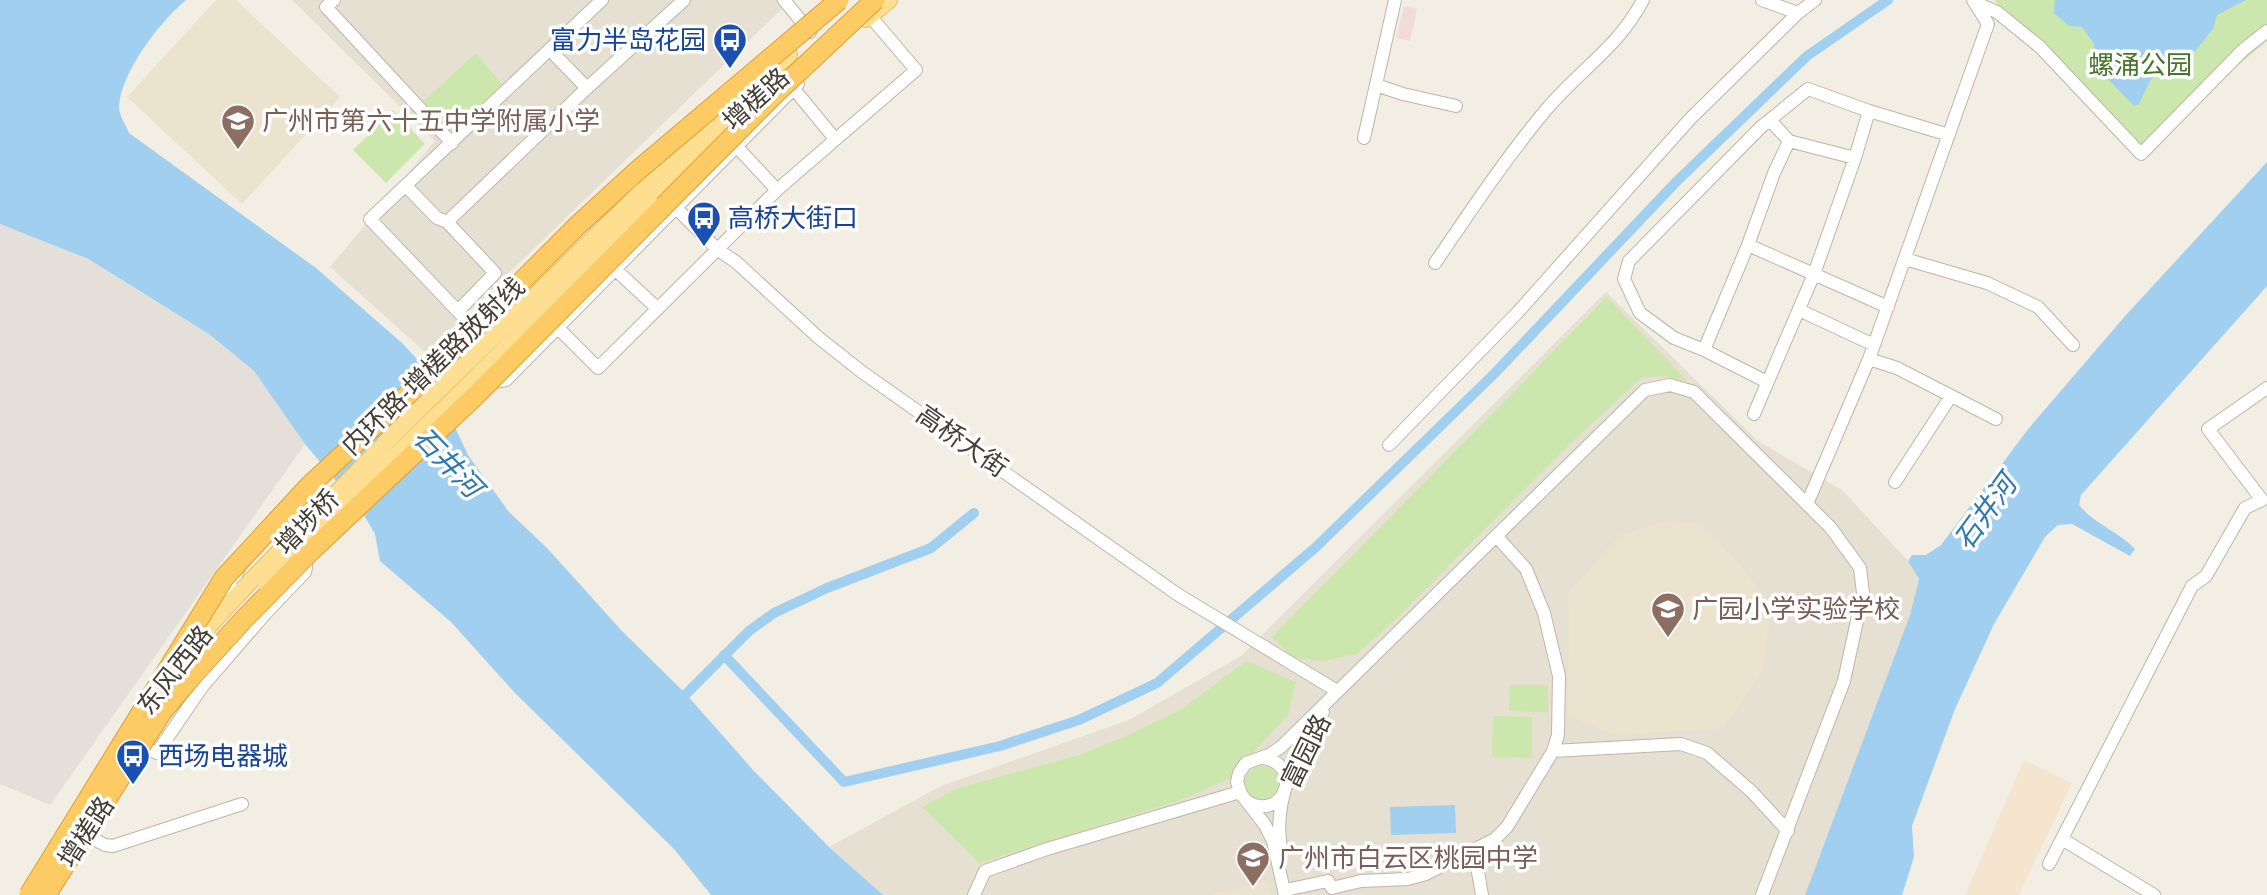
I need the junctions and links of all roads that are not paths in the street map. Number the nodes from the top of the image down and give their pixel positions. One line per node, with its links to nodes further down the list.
1 (334, 0): 31 (street)
2 (602, 0): 19 (street)
3 (684, 0): 22 (street)
4 (784, 0): 16 (street)
5 (830, 0): 16 (main road)
6 (852, 0): 16 (main road, 增槎路)
7 (888, 0): 13 (main road)
8 (1395, 0): 21 (street)
9 (1643, 0): 43 (street)
10 (1762, 0): 15 (street)
11 (1815, 0): 15 (street)
12 (1973, 1): 17 (street); 27 (street)
13 (870, 5): 14 (main road, 增槎路); 18 (main road); 29 (street); 70 (highway, 内环路-增槎路放射线, bridge)
14 (842, 9): 18 (main road); 20 (main road, 增槎路); 79 (highway, 内环路-增槎路放射线, bridge)
15 (1798, 12): 64 (street)
16 (807, 29): 23 (main road); 32 (main road, 增槎路)
17 (2267, 31)
18 (841, 43): 20 (main road)
19 (551, 51): 22 (street); 31 (street)
20 (785, 83): 29 (street); 33 (street); 37 (main road, 增槎路)
21 (1376, 85): 24 (street); 28 (street)
22 (587, 88): 39 (street)
23 (705, 105): 32 (main road); 44 (street)
24 (1456, 106)
25 (1869, 111): 26 (street); 27 (street); 34 (street)
26 (1770, 120): 30 (street); 57 (street)
27 (1949, 135): 42 (street)
28 (1364, 138)
29 (835, 139): 36 (street)
30 (1789, 141): 34 (street); 40 (street)
31 (452, 143): 35 (street)
32 (690, 144): 37 (main road, 增槎路)
33 (737, 147): 36 (street); 38 (street)
34 (1855, 158): 46 (street)
35 (406, 186): 39 (street); 51 (street)
36 (777, 190): 41 (street)
37 (646, 197): 68 (main road, 增埗桥, bridge)
38 (676, 208): 41 (street, 高桥大街); 45 (street)
39 (447, 222): 51 (street)
40 (1748, 245): 46 (street); 57 (street)
41 (718, 250): 49 (street); 72 (street, 高桥大街)
42 (1905, 259): 48 (street); 56 (street)
43 (1435, 263)
44 (528, 266): 47 (street); 52 (street)
45 (616, 270): 49 (street); 52 (street)
46 (1814, 274): 48 (street); 50 (street)
47 (507, 286): 53 (street); 54 (street)
48 (1888, 307): 55 (street)
49 (658, 309): 54 (street)
50 (1799, 310): 55 (street); 59 (street)
51 (458, 311): 53 (street)
52 (573, 312): 54 (street)
53 (470, 324): 54 (street)
54 (558, 328)
55 (1874, 345): 58 (street)
56 (2073, 345)
57 (1704, 350): 59 (street)
58 (1869, 359): 61 (street); 66 (street)
59 (1768, 382): 62 (street)
60 (2267, 388): 83 (street)
61 (1951, 396): 63 (street); 65 (street)
62 (1754, 414)
63 (1996, 419)
64 (1389, 445)
65 (1895, 482)
66 (1807, 504): 67 (street); 81 (street)
67 (1497, 537): 72 (street); 74 (street)
68 (247, 594): 69 (main road, 东风西路); 71 (main road, 东风西路); 79 (main road)
69 (221, 612): 73 (street); 79 (main road, 东风西路)
70 (204, 663): 76 (highway, 内环路-增槎路放射线, bridge); 89 (highway, bridge)
71 (172, 690): 73 (main road); 79 (main road, 东风西路)
72 (1337, 691): 75 (street); 77 (street, 富园路)
73 (145, 748): 82 (main road)
74 (1553, 751): 81 (street); 84 (street)
75 (1264, 758): 77 (street); 78 (street)
76 (126, 769): 88 (highway, 增槎路, bridge)
77 (1286, 788): 78 (street); 86 (street, 富园路)
78 (1243, 797): 86 (street, 富园路); 90 (street)
79 (89, 798): 82 (main road); 87 (highway, 内环路-增槎路放射线); 87 (main road, 东风西路)
80 (242, 804): 82 (street)
81 (1788, 831): 92 (street)
82 (88, 836): 88 (main road)
83 (2062, 839): 85 (street); 93 (street)
84 (1474, 849): 86 (street); 91 (street)
85 (2049, 864)
86 (1289, 893)
87 (27, 895)
88 (48, 895)
89 (57, 895)
90 (974, 895)
91 (1482, 895)
92 (1762, 895)
93 (2154, 895)

